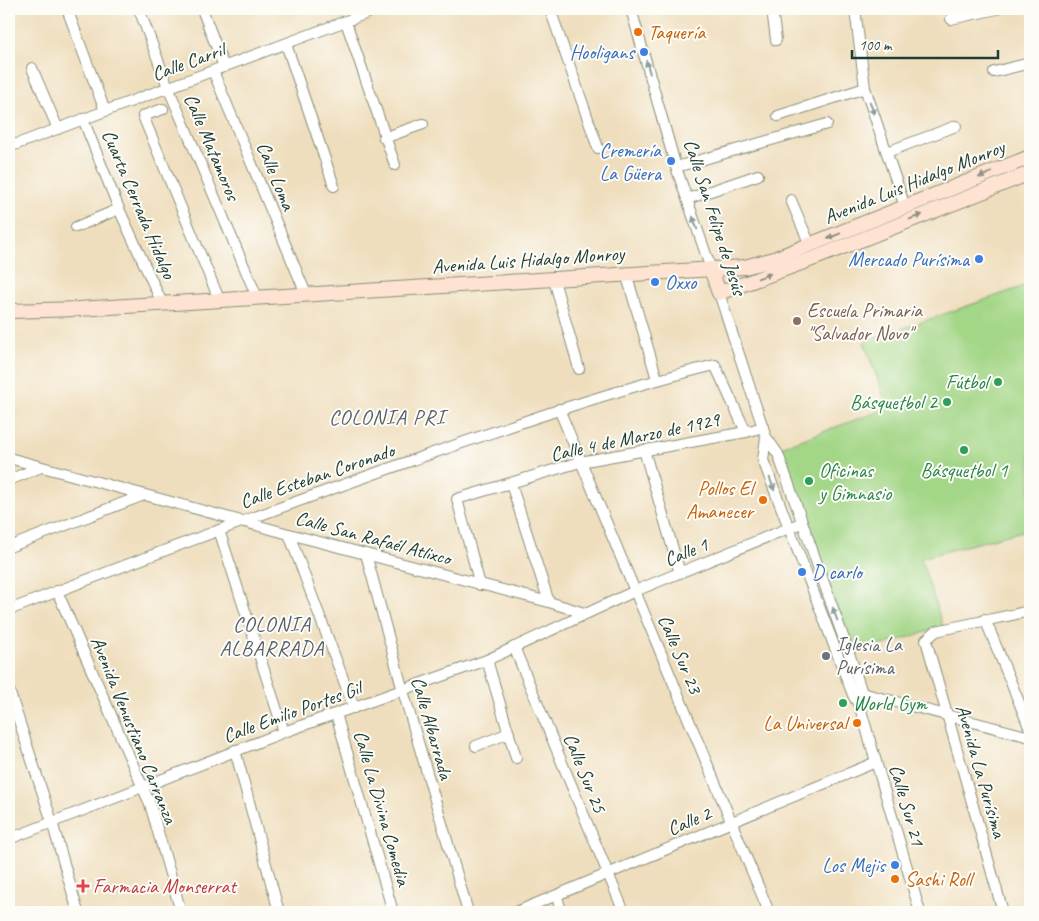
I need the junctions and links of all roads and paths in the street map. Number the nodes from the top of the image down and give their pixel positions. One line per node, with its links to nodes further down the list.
1 (67, 9): 22 (street)
2 (139, 9): 19 (street, Calle Matamoros)
3 (202, 9): 15 (street)
4 (378, 9): 11 (street, Calle Carril)
5 (550, 9): 31 (street)
6 (630, 9): 35 (street, Calle San Felipe de Jesús, one-way to 6)
7 (772, 9): 12 (street)
8 (855, 9): 20 (street)
9 (997, 9): 10 (street)
10 (952, 19)
11 (346, 22): 13 (street, Calle Carril); 29 (street)
12 (776, 40)
13 (286, 44): 15 (street, Calle Carril); 38 (street)
14 (1030, 63): 18 (street)
15 (224, 67): 17 (street, Calle Carril)
16 (32, 68): 28 (street)
17 (213, 71): 19 (street, Calle Carril); 49 (street, Calle Loma)
18 (994, 72)
19 (168, 87): 22 (street, Calle Carril); 50 (street, Calle Matamoros)
20 (865, 88): 23 (street); 32 (street, one-way to 32)
21 (163, 109): 51 (street)
22 (105, 111): 24 (street, Calle Carril)
23 (778, 116)
24 (84, 119): 28 (street, Calle Carril); 42 (street, Cuarta Cerrada Hidalgo)
25 (423, 124): 29 (street)
26 (828, 124): 35 (street)
27 (956, 126): 32 (street)
28 (58, 128): 30 (street, Calle Carril)
29 (384, 138): 34 (street)
30 (9, 147)
31 (598, 148)
32 (886, 152): 41 (street)
33 (1030, 157): 41 (street, Avenida Luis Hidalgo Monroy, one-way to 41)
34 (394, 165)
35 (676, 167): 39 (street, Calle San Felipe de Jesús)
36 (1030, 173): 48 (street, Avenida Luis Hidalgo Monroy, one-way to 36)
37 (758, 176): 39 (street)
38 (334, 186)
39 (686, 199): 45 (street, Calle San Felipe de Jesús, one-way to 39)
40 (792, 200): 44 (street)
41 (905, 207): 44 (street, Avenida Luis Hidalgo Monroy, one-way to 44)
42 (119, 209): 43 (street); 52 (street, Cuarta Cerrada Hidalgo)
43 (76, 227)
44 (810, 245): 45 (street, Avenida Luis Hidalgo Monroy)
45 (711, 269): 46 (street, Avenida Luis Hidalgo Monroy); 48 (street, Calle San Felipe de Jesús)
46 (626, 273): 47 (street, Avenida Luis Hidalgo Monroy); 55 (street)
47 (554, 280): 49 (street, Avenida Luis Hidalgo Monroy); 54 (street)
48 (719, 293): 57 (street, Calle San Felipe de Jesús)
49 (306, 294): 50 (street, Avenida Luis Hidalgo Monroy)
50 (257, 297): 51 (street, Avenida Luis Hidalgo Monroy)
51 (219, 299): 52 (street, Avenida Luis Hidalgo Monroy)
52 (162, 303): 53 (street, Avenida Luis Hidalgo Monroy)
53 (9, 311)
54 (579, 369)
55 (657, 380): 56 (street, Calle Esteban Coronado); 58 (street, Calle Esteban Coronado)
56 (559, 409): 62 (street, Calle Sur 23); 67 (street, Calle Esteban Coronado)
57 (762, 427): 58 (street, Calle 4 de Marzo de 1929); 59 (street, Calle San Felipe de Jesús)
58 (746, 432): 60 (street, Calle 4 de Marzo de 1929)
59 (766, 437): 68 (street, Calle San Felipe de Jesús); 69 (street, Calle San Felipe de Jesús, one-way to 69)
60 (644, 450): 62 (street, Calle 4 de Marzo de 1929); 74 (street)
61 (9, 458): 63 (street, Calle San Rafaél Atlixco)
62 (580, 462): 65 (street, Calle 4 de Marzo de 1929); 77 (street, Calle Sur 23)
63 (41, 467): 64 (street); 66 (street, Calle San Rafaél Atlixco)
64 (9, 480)
65 (511, 484): 75 (street, Calle 4 de Marzo de 1929); 78 (street)
66 (144, 495): 67 (street, Calle San Rafaél Atlixco); 72 (street)
67 (242, 520): 70 (street, Calle Esteban Coronado); 71 (street, Calle San Rafaél Atlixco)
68 (801, 523): 69 (street, Calle 1); 87 (street, Calle San Felipe de Jesús, one-way to 68)
69 (788, 528): 74 (street, Calle 1); 87 (street, Calle San Felipe de Jesús)
70 (219, 530): 76 (street, Calle Esteban Coronado); 92 (street)
71 (289, 534): 73 (street, Calle San Rafaél Atlixco); 88 (street)
72 (9, 547)
73 (366, 554): 75 (street, Calle San Rafaél Atlixco); 86 (street, Calle Albarrada)
74 (680, 573): 77 (street, Calle 1)
75 (480, 585): 78 (street, Calle San Rafaél Atlixco)
76 (57, 591): 79 (street, Calle Esteban Coronado); 99 (street, Avenida Venustiano Carranza)
77 (634, 592): 81 (street, Calle 1); 101 (street, Calle Sur 23)
78 (549, 602): 81 (street, Calle San Rafaél Atlixco)
79 (9, 610)
80 (1030, 611): 82 (street)
81 (584, 613): 83 (street, Calle Emilio Portes Gil)
82 (985, 619): 90 (street, Avenida La Purísima); 91 (street)
83 (514, 648): 84 (street, Calle Emilio Portes Gil); 103 (street, Calle Sur 25)
84 (487, 660): 86 (street, Calle Emilio Portes Gil); 93 (street)
85 (9, 690): 100 (street)
86 (403, 691): 88 (street, Calle Emilio Portes Gil); 109 (street, Calle Albarrada)
87 (857, 694): 90 (street); 98 (street, Calle Sur 21)
88 (354, 708): 89 (street, Calle Emilio Portes Gil)
89 (336, 714): 92 (street, Calle Emilio Portes Gil); 108 (street, Calle La Divina Comedia)
90 (946, 714): 94 (street); 115 (street, Avenida La Purísima)
91 (1030, 729)
92 (284, 732): 96 (street, Calle Emilio Portes Gil)
93 (509, 733): 95 (street); 97 (street)
94 (1030, 737)
95 (476, 746)
96 (236, 750): 99 (street, Calle Emilio Portes Gil); 107 (street)
97 (516, 758)
98 (876, 762): 101 (street, Calle 2); 114 (street, Calle Sur 21)
99 (142, 786): 100 (street, Calle Emilio Portes Gil); 106 (street, Avenida Venustiano Carranza)
100 (52, 822): 102 (street, Calle Emilio Portes Gil); 105 (street)
101 (733, 822): 103 (street, Calle 2); 113 (street, Calle Sur 23)
102 (9, 839)
103 (608, 874): 104 (street, Calle 2); 112 (street, Calle Sur 25)
104 (557, 896): 110 (street, Calle 2); 111 (street)
105 (78, 912)
106 (181, 912)
107 (278, 912)
108 (393, 912)
109 (468, 912)
110 (516, 912)
111 (561, 912)
112 (624, 912)
113 (770, 912)
114 (920, 912)
115 (1003, 912)

